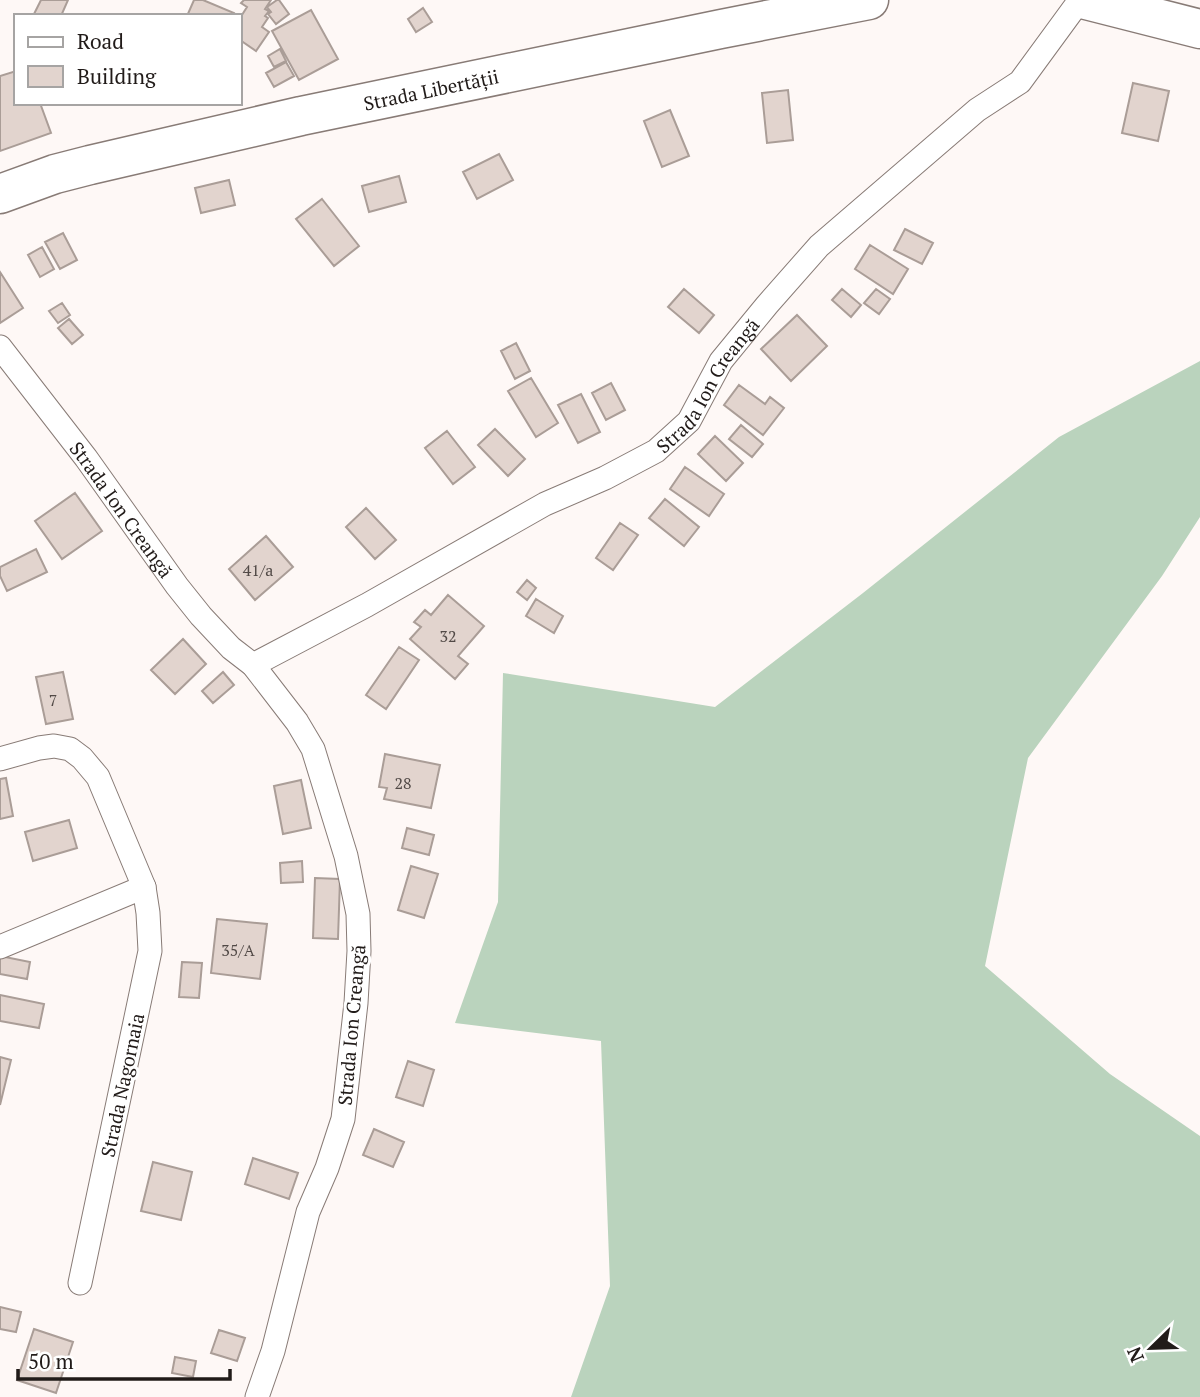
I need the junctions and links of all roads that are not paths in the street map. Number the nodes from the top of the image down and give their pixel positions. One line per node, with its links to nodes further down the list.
1 (869, 0): 6 (highway, Strada Libertății)
2 (1080, 0): 8 (street, Strada Ion Creangă)
3 (1086, 0): 4 (highway)
4 (1163, 9): 5 (highway)
5 (1200, 29)
6 (0, 194)
7 (0, 346): 8 (street, Strada Ion Creangă)
8 (253, 665): 13 (street, Strada Ion Creangă)
9 (0, 759): 10 (street, Strada Nagornaia)
10 (144, 887): 11 (street); 12 (street, Strada Nagornaia)
11 (0, 947)
12 (80, 1283)
13 (257, 1397)

